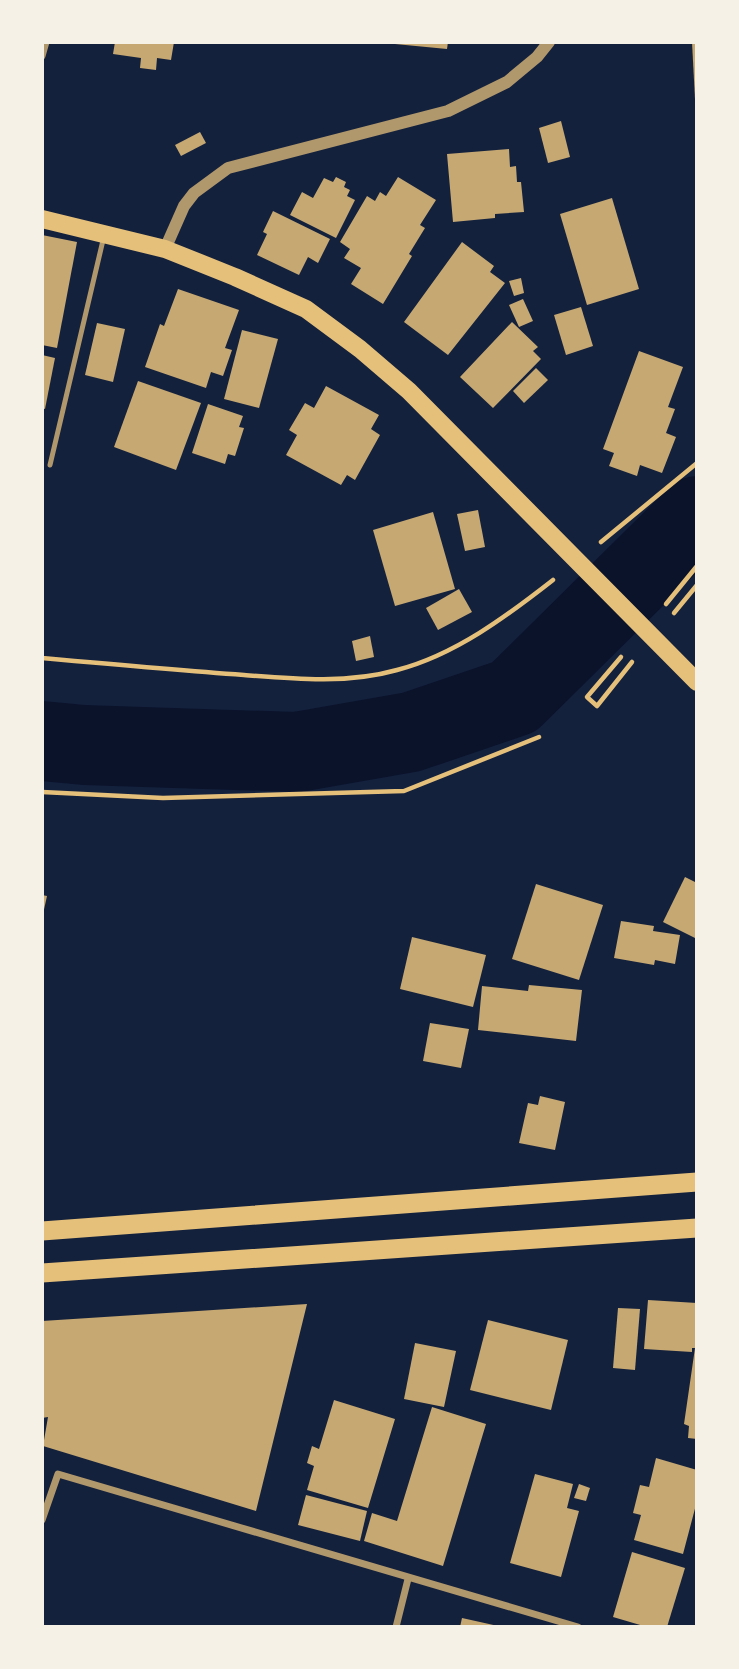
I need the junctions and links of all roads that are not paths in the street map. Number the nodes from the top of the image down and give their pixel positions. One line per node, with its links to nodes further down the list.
1 (46, 42): 3 (street)
2 (549, 42): 6 (street)
3 (42, 56)
4 (42, 219): 5 (main road)
5 (105, 233): 6 (main road); 7 (lane)
6 (165, 249): 8 (main road)
7 (50, 464)
8 (697, 682)
9 (697, 1182): 11 (highway)
10 (697, 1228): 12 (highway)
11 (42, 1231)
12 (42, 1273)
13 (42, 1520): 14 (street)
14 (408, 1579): 15 (street); 16 (street)
15 (396, 1627)
16 (578, 1627)

